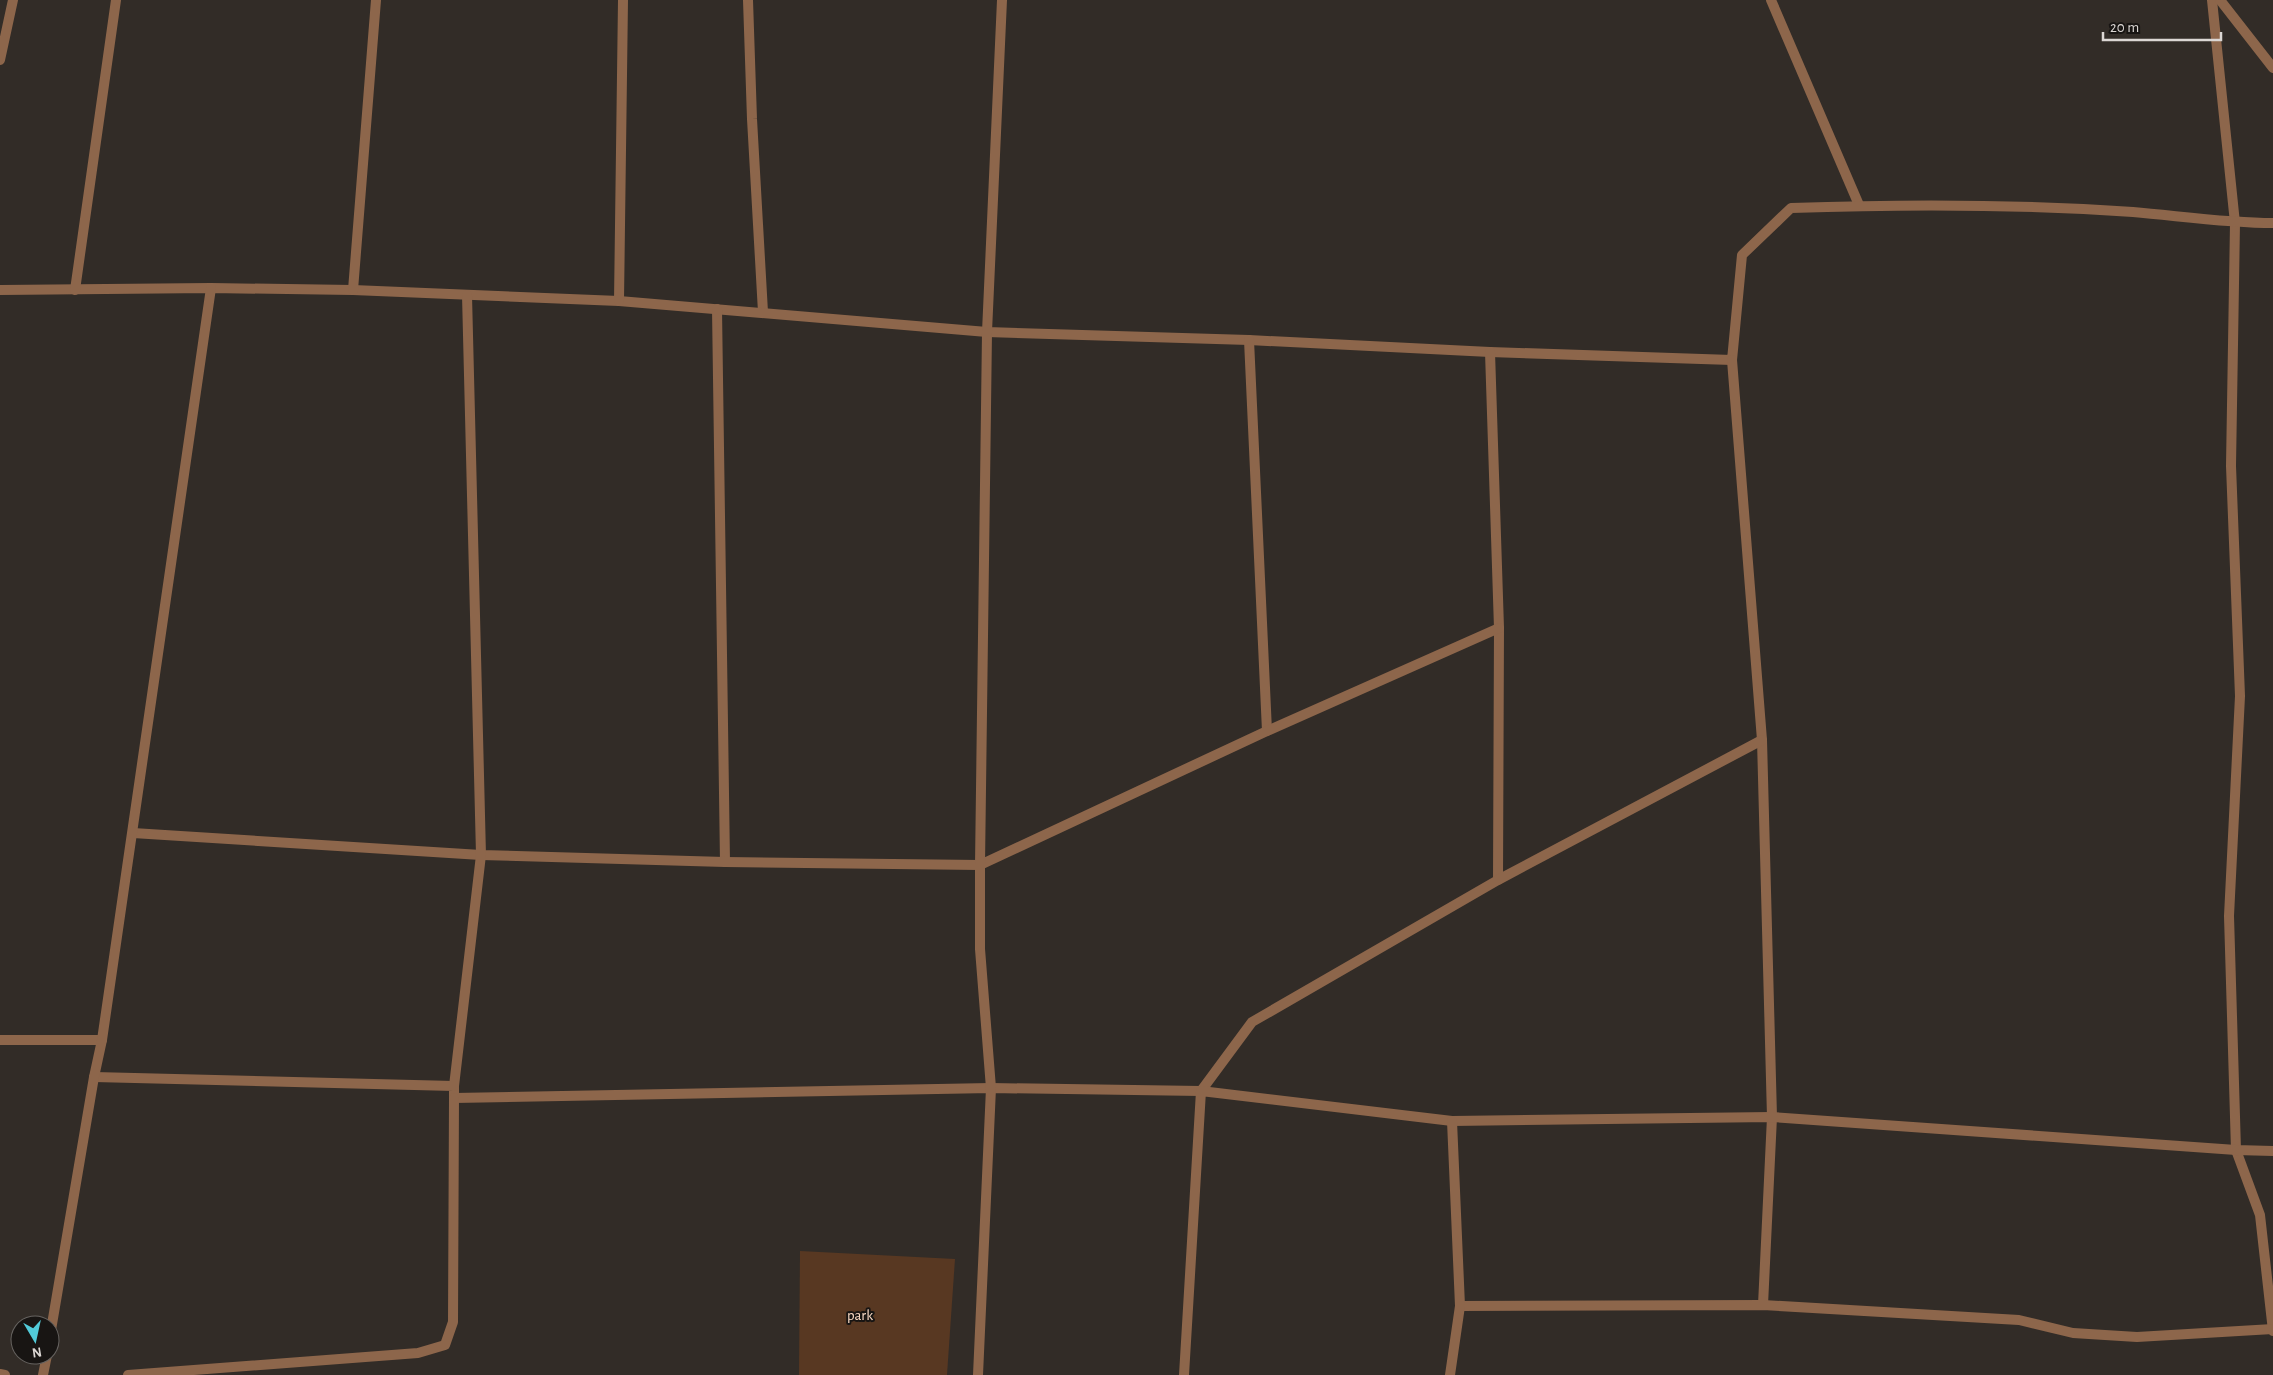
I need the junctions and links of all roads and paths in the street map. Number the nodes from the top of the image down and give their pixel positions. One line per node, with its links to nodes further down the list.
1 (13, 0): 10 (street)
2 (116, 0): 17 (street)
3 (376, 0): 18 (street)
4 (623, 0): 20 (street)
5 (748, 0): 22 (street)
6 (1002, 0): 23 (street)
7 (1771, 0): 12 (street)
8 (2212, 0): 13 (street)
9 (2220, 0): 11 (street)
10 (0, 60)
11 (2273, 68)
12 (1859, 206): 13 (street); 26 (street)
13 (2235, 223): 14 (street); 44 (street)
14 (2273, 223)
15 (212, 288): 17 (street); 18 (street); 30 (street)
16 (0, 290): 17 (street)
17 (75, 290)
18 (353, 290): 19 (street)
19 (467, 295): 20 (street); 31 (street)
20 (619, 302): 21 (street)
21 (717, 309): 22 (street); 32 (street)
22 (763, 312): 23 (street)
23 (987, 332): 24 (street); 33 (street)
24 (1249, 340): 25 (street); 28 (street)
25 (1490, 352): 26 (street); 27 (street)
26 (1732, 360): 29 (street)
27 (1499, 628): 28 (street); 34 (street)
28 (1267, 731): 33 (street)
29 (1762, 740): 34 (street); 42 (street)
30 (133, 832): 31 (street); 36 (street)
31 (481, 855): 32 (street); 38 (street)
32 (725, 862): 33 (street)
33 (980, 865): 39 (street)
34 (1498, 880): 40 (street)
35 (0, 1040): 36 (street)
36 (102, 1040): 37 (street)
37 (94, 1077): 38 (street); 48 (street)
38 (454, 1086): 41 (street)
39 (991, 1088): 40 (street); 41 (street); 53 (street)
40 (1201, 1091): 43 (street); 54 (street)
41 (454, 1098): 52 (street)
42 (1772, 1117): 43 (street); 44 (street); 46 (street)
43 (1452, 1121): 47 (street)
44 (2236, 1150): 45 (street); 49 (street)
45 (2273, 1150)
46 (1763, 1305): 47 (street); 49 (street)
47 (1460, 1306): 55 (street)
48 (54, 1315)
49 (2273, 1330)
50 (0, 1374): 51 (street)
51 (5, 1375)
52 (128, 1375)
53 (978, 1375)
54 (1184, 1375)
55 (1450, 1375)

